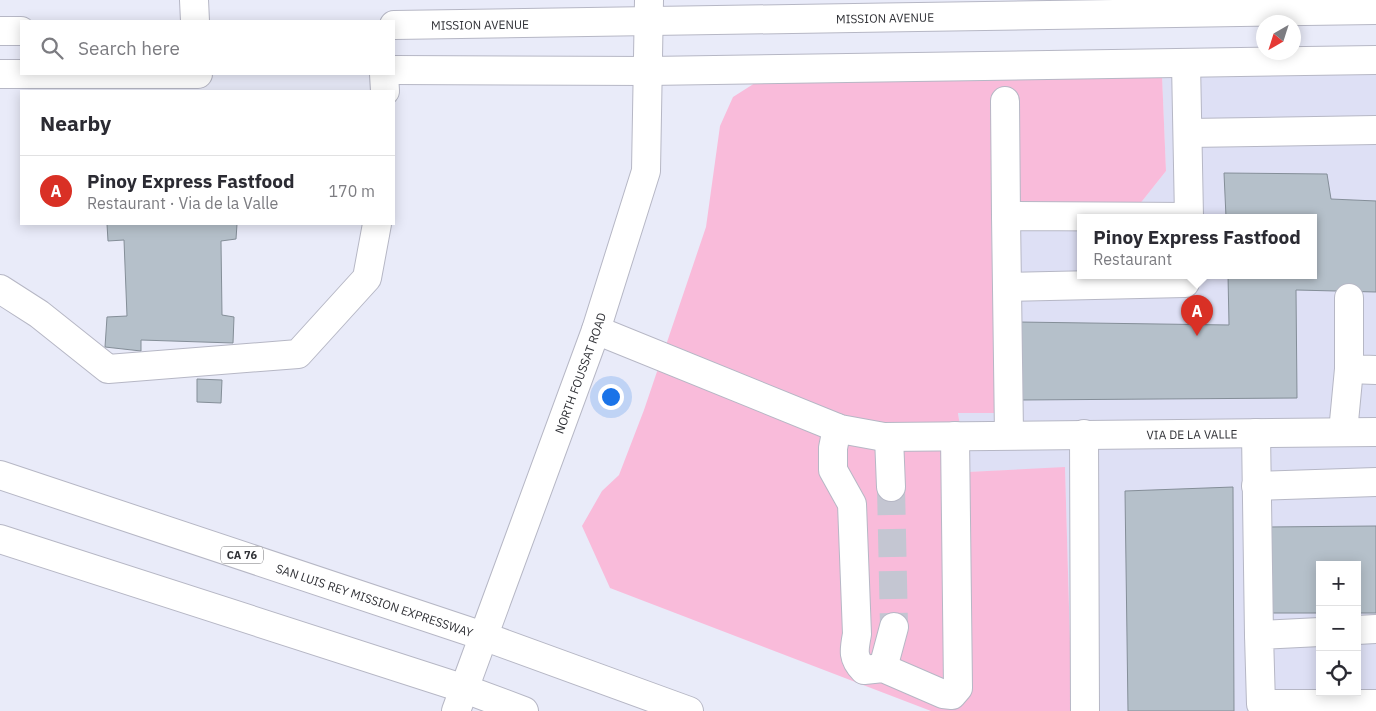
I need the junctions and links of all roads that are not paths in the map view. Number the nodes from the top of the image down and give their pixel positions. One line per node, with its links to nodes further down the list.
1 (194, 0): 4 (main road)
2 (1376, 10): 3 (main road, MISSION AVENUE)
3 (648, 12): 5 (main road, MISSION AVENUE); 11 (main road, NORTH FOUSSAT ROAD)
4 (195, 20)
5 (395, 25)
6 (0, 31): 7 (main road)
7 (20, 31)
8 (1376, 60): 9 (main road)
9 (1186, 63): 11 (main road); 18 (main road)
10 (395, 70): 11 (main road)
11 (648, 71): 27 (main road, NORTH FOUSSAT ROAD)
12 (0, 74): 13 (main road)
13 (20, 74)
14 (384, 75): 15 (main road)
15 (385, 90)
16 (1005, 101): 20 (main road)
17 (1376, 130): 18 (main road)
18 (1188, 134): 19 (main road)
19 (1189, 214)
20 (1006, 216): 21 (main road); 24 (main road)
21 (1077, 216)
22 (377, 225): 25 (main road)
23 (1186, 279): 24 (main road)
24 (1007, 287): 34 (main road)
25 (0, 289)
26 (1349, 298): 28 (main road)
27 (596, 330): 30 (main road, VIA DE LA VALLE); 48 (main road, NORTH FOUSSAT ROAD)
28 (1349, 369): 29 (main road); 31 (main road)
29 (1376, 370)
30 (837, 428): 37 (main road, VIA DE LA VALLE); 49 (main road)
31 (1343, 432): 32 (main road, VIA DE LA VALLE); 33 (main road, VIA DE LA VALLE)
32 (1376, 432)
33 (1256, 433): 35 (main road, VIA DE LA VALLE); 40 (main road)
34 (1009, 434): 35 (main road, VIA DE LA VALLE); 36 (main road, VIA DE LA VALLE)
35 (1084, 434): 54 (main road)
36 (956, 436): 37 (main road, VIA DE LA VALLE); 49 (main road)
37 (889, 437): 41 (main road)
38 (0, 475): 48 (main road, SAN LUIS REY MISSION EXPRESSWAY / CA 76)
39 (1376, 482): 40 (main road)
40 (1256, 486): 47 (main road)
41 (891, 487)
42 (0, 539): 50 (main road)
43 (894, 627): 49 (main road)
44 (1376, 629): 45 (main road)
45 (1361, 630)
46 (1316, 632): 47 (main road)
47 (1259, 634): 51 (main road)
48 (483, 636): 50 (main road, NORTH FOUSSAT ROAD); 53 (main road, SAN LUIS REY MISSION EXPRESSWAY / CA 76)
49 (883, 668)
50 (460, 700): 52 (main road)
51 (1376, 704)
52 (524, 711)
53 (690, 711)
54 (1085, 711)

